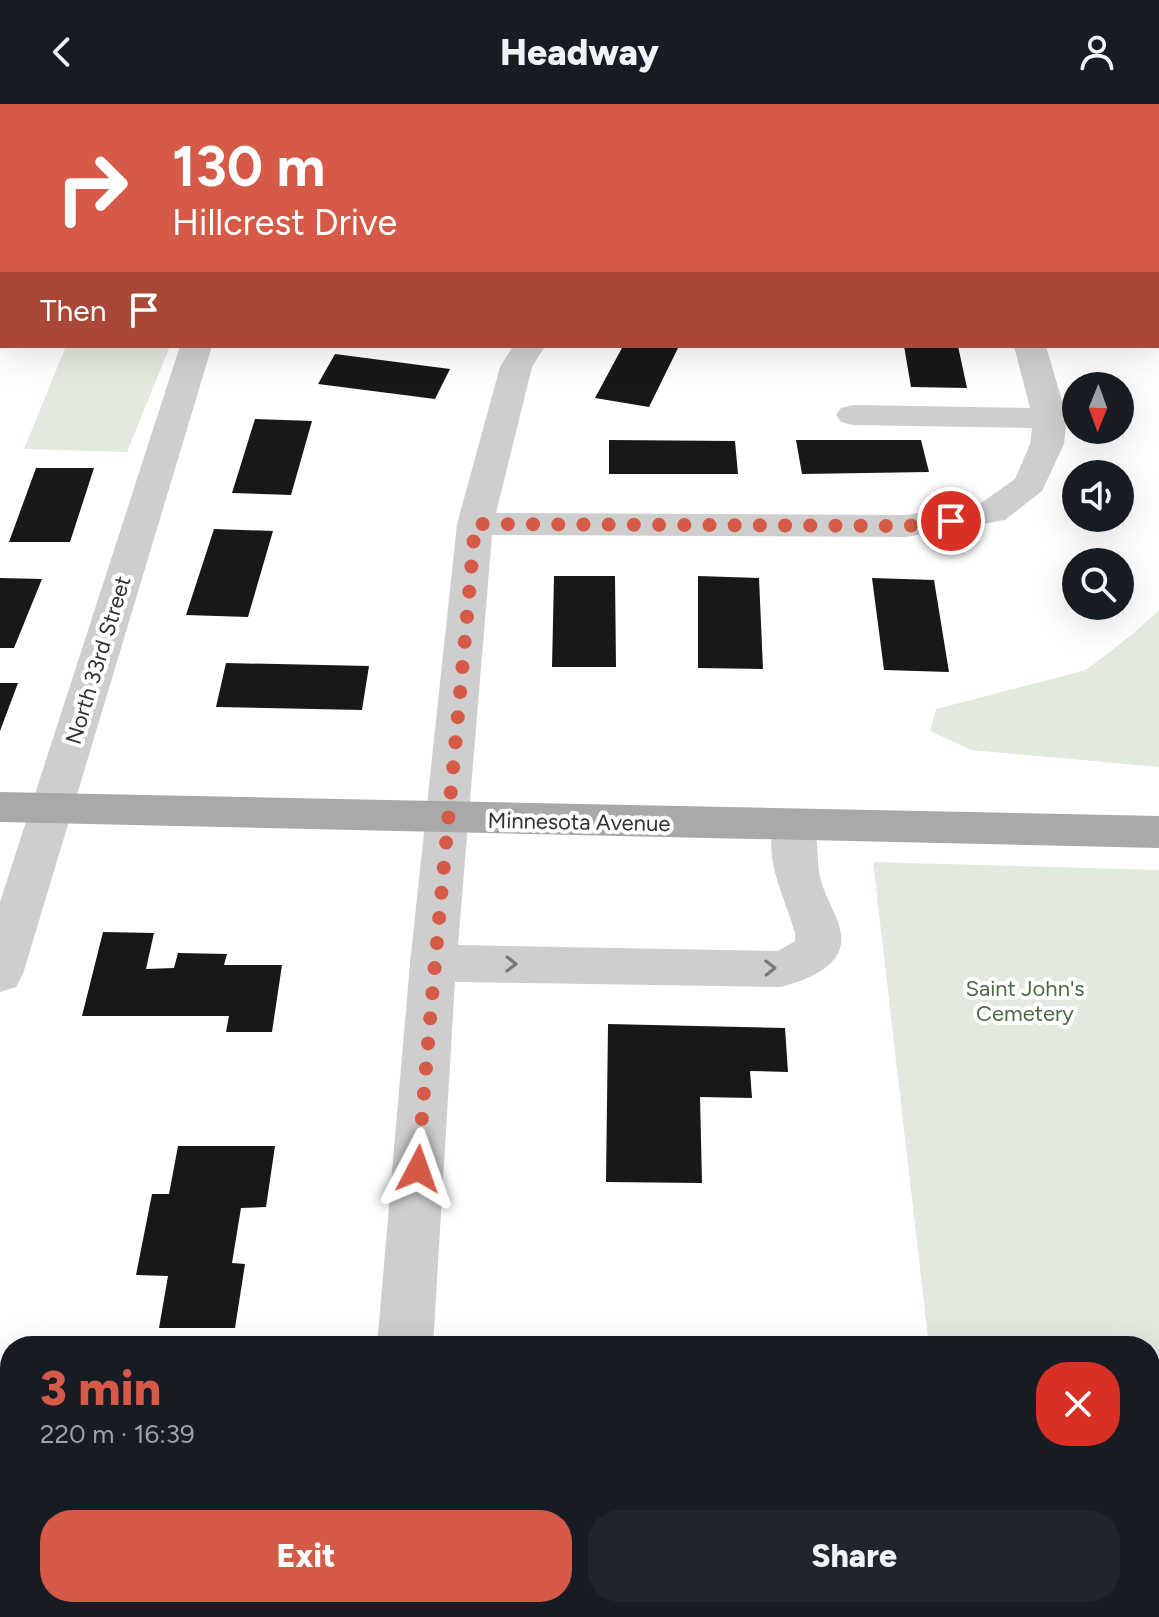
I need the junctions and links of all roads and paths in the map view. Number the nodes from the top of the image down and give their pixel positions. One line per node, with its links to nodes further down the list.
1 (195, 348): 8 (street, North 33rd Street)
2 (528, 348): 6 (street)
3 (1031, 348): 5 (street)
4 (853, 415): 5 (street)
5 (1050, 418): 6 (street)
6 (475, 524): 9 (street)
7 (0, 807): 8 (main road, Minnesota Avenue)
8 (52, 808): 9 (main road, Minnesota Avenue); 13 (street, North 33rd Street)
9 (449, 819): 10 (main road, Minnesota Avenue); 12 (street)
10 (794, 825): 11 (main road, Minnesota Avenue); 12 (street, one-way to 10)
11 (1159, 832)
12 (433, 963): 14 (street)
13 (0, 974)
14 (406, 1336)

